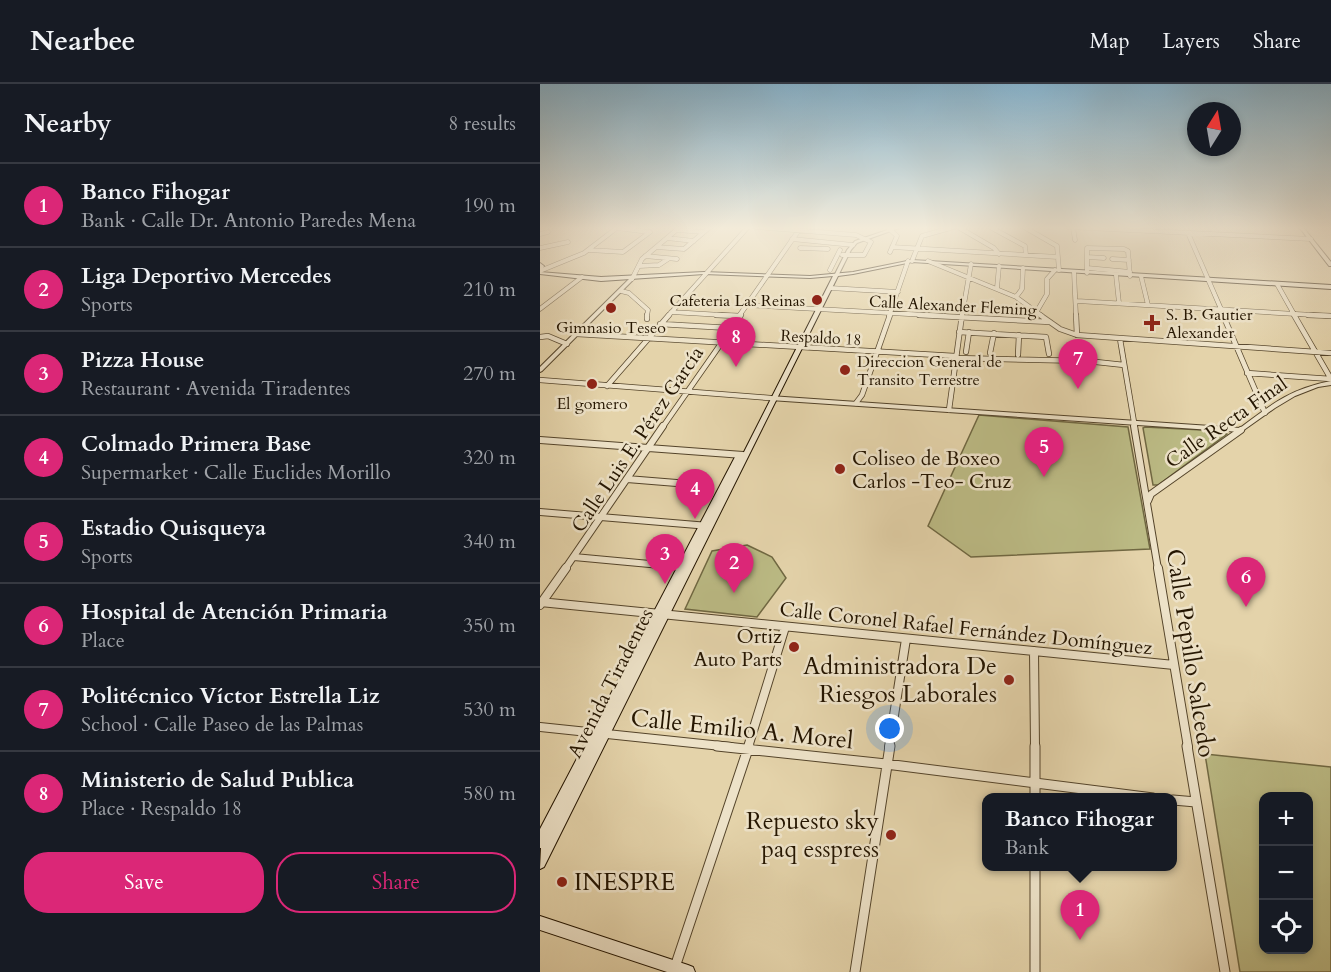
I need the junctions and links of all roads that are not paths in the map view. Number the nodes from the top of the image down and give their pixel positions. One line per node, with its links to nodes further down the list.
1 (638, 268): 26 (street)
2 (708, 268): 18 (street)
3 (772, 268): 23 (street, Calle Luis E. Pérez García)
4 (835, 268): 19 (street, Avenida Tiradentes)
5 (866, 268): 19 (main road)
6 (907, 268): 33 (street)
7 (945, 268): 25 (street)
8 (970, 268): 25 (street)
9 (999, 268): 31 (street)
10 (1023, 268): 34 (street)
11 (1039, 268): 14 (main road)
12 (1130, 268): 20 (street)
13 (1203, 268): 27 (street)
14 (1057, 270): 17 (main road); 44 (street)
15 (1087, 271): 17 (main road); 20 (street); 21 (main road)
16 (540, 272): 24 (main road)
17 (1074, 272): 37 (street)
18 (704, 273): 23 (main road); 26 (main road); 45 (street)
19 (833, 274): 23 (main road); 30 (main road, Avenida Tiradentes); 42 (main road, Avenida Tiradentes)
20 (1130, 274): 21 (main road); 22 (main road)
21 (1116, 275): 38 (street)
22 (1141, 276): 27 (main road); 40 (street)
23 (766, 277): 39 (street, Calle Luis E. Pérez García)
24 (582, 278): 26 (main road); 36 (street)
25 (969, 278): 31 (street); 50 (street)
26 (632, 279): 32 (street)
27 (1208, 280): 28 (main road); 43 (street)
28 (1276, 284): 29 (main road); 47 (street)
29 (1331, 287)
30 (830, 288): 33 (street); 42 (main road, Avenida Tiradentes)
31 (997, 288): 34 (street)
32 (621, 291): 51 (street); 58 (street)
33 (898, 292): 46 (street)
34 (1016, 297): 44 (street)
35 (540, 299): 36 (street)
36 (551, 300): 41 (street)
37 (1077, 301): 38 (street); 60 (street)
38 (1119, 303): 40 (street)
39 (746, 305): 42 (street, Calle Alexander Fleming); 48 (street, Calle Luis E. Pérez García)
40 (1148, 305): 43 (street)
41 (540, 309)
42 (818, 309): 46 (street, Calle Alexander Fleming); 66 (main road, Avenida Tiradentes)
43 (1220, 309): 47 (street); 67 (street)
44 (1037, 311): 52 (street)
45 (671, 312): 48 (street); 53 (street)
46 (891, 314): 50 (street, Calle Alexander Fleming); 68 (street)
47 (1294, 314): 49 (street); 70 (street)
48 (739, 316): 54 (street, Calle Luis E. Pérez García)
49 (1331, 316)
50 (962, 317): 52 (street, Calle Alexander Fleming); 55 (street)
51 (648, 319)
52 (1050, 322): 60 (street)
53 (660, 324): 54 (street); 62 (street)
54 (730, 328): 64 (street, Calle Luis E. Pérez García)
55 (959, 332): 56 (street); 75 (street)
56 (969, 332): 57 (street); 69 (street)
57 (994, 333): 59 (street); 71 (street)
58 (577, 334): 62 (street, Respaldo 18); 65 (street)
59 (1019, 335): 73 (street); 74 (street)
60 (1077, 335): 63 (street)
61 (540, 337): 65 (street)
62 (650, 339): 64 (street, Respaldo 18); 81 (street)
63 (1120, 339): 67 (street); 76 (street, Calle Pepillo Salcedo)
64 (721, 343): 66 (street, Respaldo 18); 82 (street, Calle Luis E. Pérez García)
65 (567, 344): 77 (street)
66 (799, 347): 68 (street, Respaldo 18); 83 (main road, Avenida Tiradentes)
67 (1236, 347): 70 (street); 78 (street)
68 (878, 352): 75 (street, Respaldo 18); 84 (street)
69 (966, 352)
70 (1316, 352): 72 (street); 80 (street)
71 (990, 353)
72 (1331, 353)
73 (1049, 354)
74 (1018, 355)
75 (955, 357): 76 (street, Respaldo 18); 85 (street)
76 (1124, 365): 87 (street, Calle Pepillo Salcedo)
77 (540, 370)
78 (1247, 373): 80 (street); 86 (street)
79 (540, 380): 81 (street)
80 (1331, 381): 86 (street, Calle Recta Final)
81 (607, 386): 82 (street)
82 (687, 392): 83 (street); 90 (street, Calle Luis E. Pérez García)
83 (773, 398): 84 (street); 91 (main road, Avenida Tiradentes)
84 (860, 403): 85 (street)
85 (949, 410): 87 (street)
86 (1265, 413): 88 (street, Calle Recta Final)
87 (1134, 423): 88 (street); 94 (street, Calle Pepillo Salcedo)
88 (1241, 430): 94 (street, Calle Recta Final)
89 (540, 440): 90 (street)
90 (649, 448): 91 (street); 92 (street, Calle Luis E. Pérez García)
91 (743, 455): 97 (main road, Avenida Tiradentes)
92 (627, 479): 93 (street); 96 (street, Calle Luis E. Pérez García)
93 (689, 484)
94 (1147, 501): 105 (street, Calle Pepillo Salcedo)
95 (540, 512): 96 (street)
96 (602, 517): 97 (street); 98 (street, Calle Luis E. Pérez García)
97 (708, 526): 99 (main road, Avenida Tiradentes); 101 (main road, Avenida Tiradentes)
98 (574, 557): 99 (street); 100 (street, Calle Luis E. Pérez García)
99 (682, 567): 101 (main road, Avenida Tiradentes)
100 (541, 604): 101 (street, Calle Coronel Rafael Fernández Domínguez)
101 (661, 614): 102 (street, Calle Coronel Rafael Fernández Domínguez); 107 (main road, Avenida Tiradentes)
102 (785, 627): 103 (street, Calle Coronel Rafael Fernández Domínguez); 108 (street)
103 (906, 639): 104 (street, Calle Coronel Rafael Fernández Domínguez); 109 (street)
104 (1034, 651): 105 (street, Calle Coronel Rafael Fernández Domínguez); 110 (street)
105 (1174, 665): 114 (street, Calle Pepillo Salcedo)
106 (540, 727): 107 (street, Calle Emilio A. Morel)
107 (600, 734): 108 (street, Calle Emilio A. Morel); 115 (main road, Avenida Tiradentes); 116 (main road, Avenida Tiradentes)
108 (748, 749): 109 (street, Calle Emilio A. Morel); 119 (street)
109 (886, 764): 110 (street, Calle Emilio A. Morel); 120 (street)
110 (1035, 784): 111 (street); 112 (street, Calle Emilio A. Morel)
111 (1035, 793)
112 (1112, 793)
113 (1177, 800): 114 (street)
114 (1196, 802): 122 (street, Calle Pepillo Salcedo)
115 (540, 842)
116 (540, 863)
117 (1035, 871): 121 (street)
118 (540, 923): 119 (main road)
119 (681, 970)
120 (855, 972)
121 (1035, 972)
122 (1226, 972)

